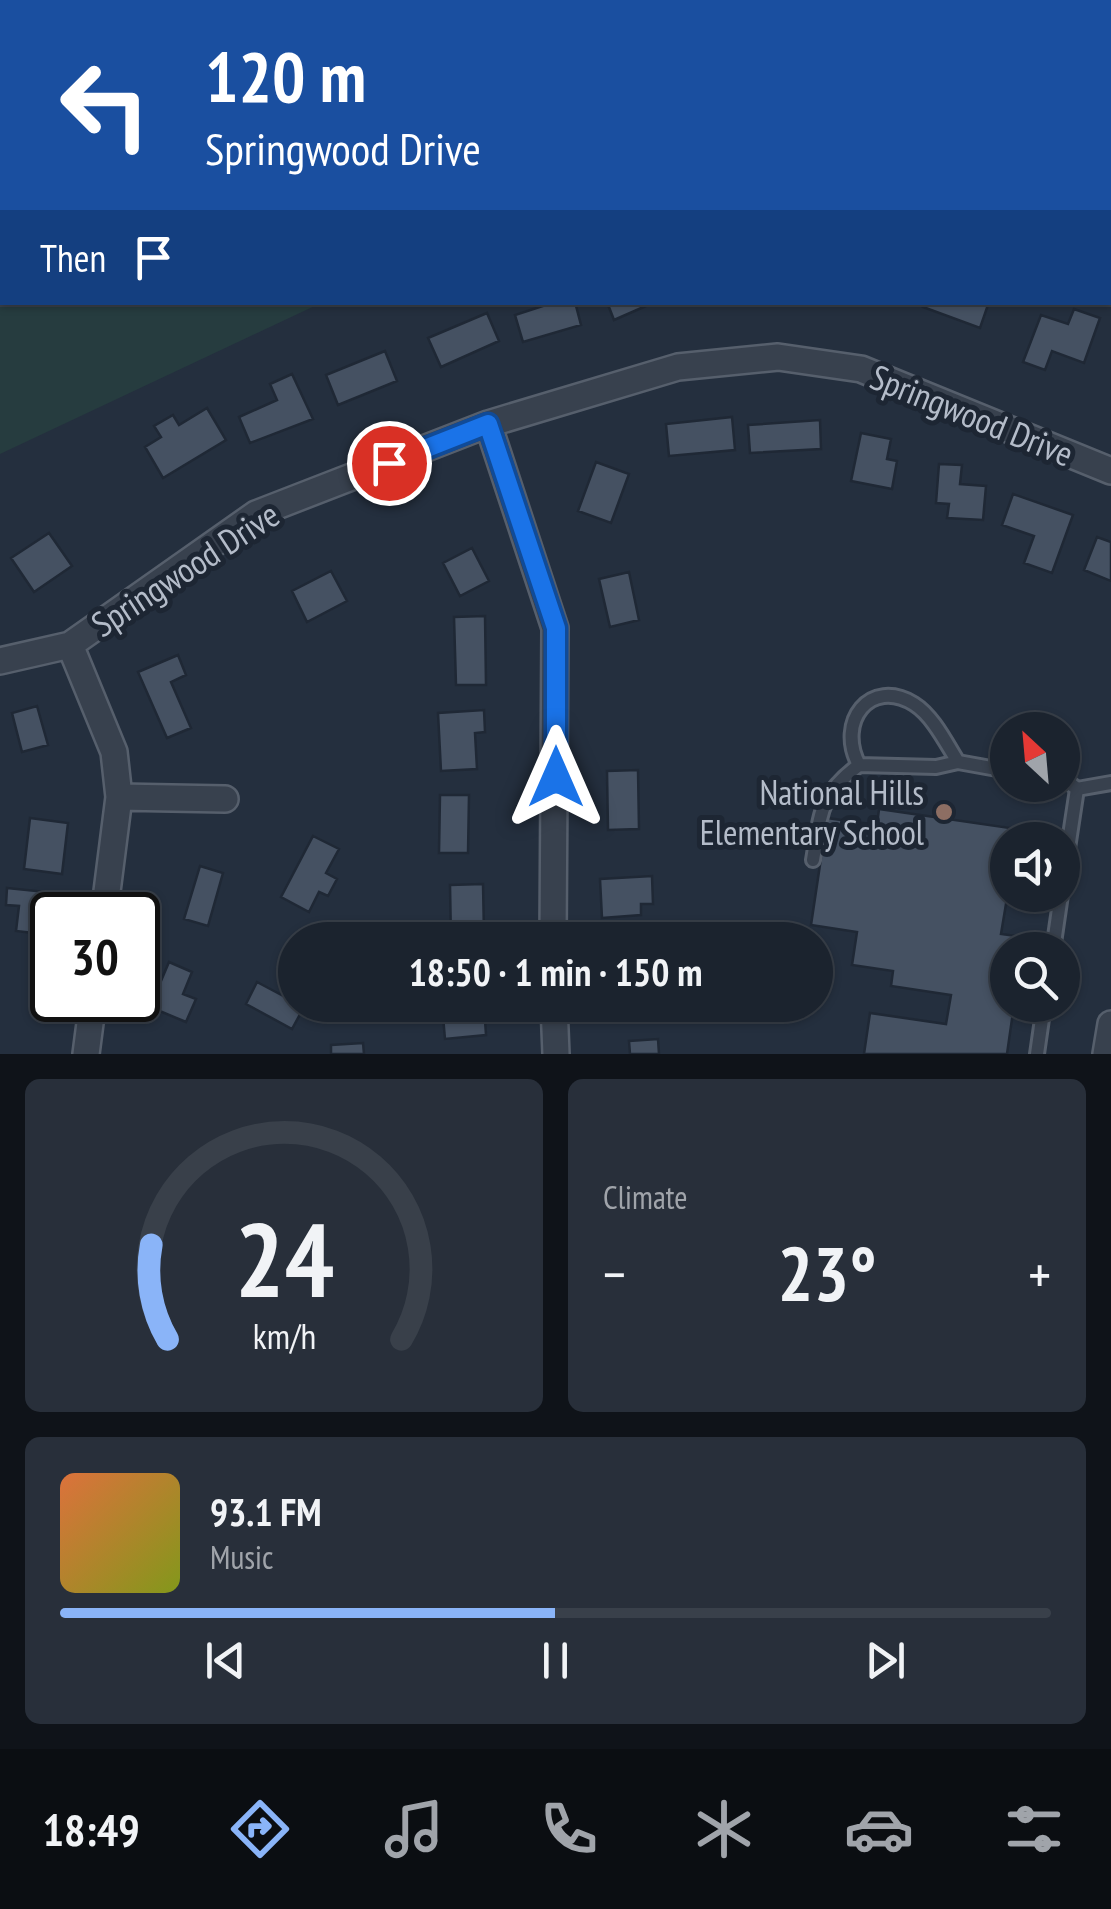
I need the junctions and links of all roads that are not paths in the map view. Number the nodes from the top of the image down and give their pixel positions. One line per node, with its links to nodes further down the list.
1 (488, 424): 2 (street, Springwood Drive); 3 (street, Springwood Drive); 14 (street)
2 (1111, 471)
3 (70, 644): 4 (street, Springwood Drive); 10 (street)
4 (0, 661)
5 (958, 762): 6 (lane); 6 (lane); 7 (lane)
6 (859, 766): 12 (lane)
7 (990, 768)
8 (1111, 783): 9 (lane)
9 (1080, 788)
10 (119, 797): 11 (street); 13 (street)
11 (226, 799)
12 (813, 860)
13 (107, 892)
14 (553, 922)
15 (90, 1022): 19 (street)
16 (555, 1022): 20 (street)
17 (1042, 1022): 21 (lane)
18 (1111, 1024): 22 (street)
19 (86, 1054)
20 (556, 1054)
21 (1037, 1054)
22 (1106, 1054)

